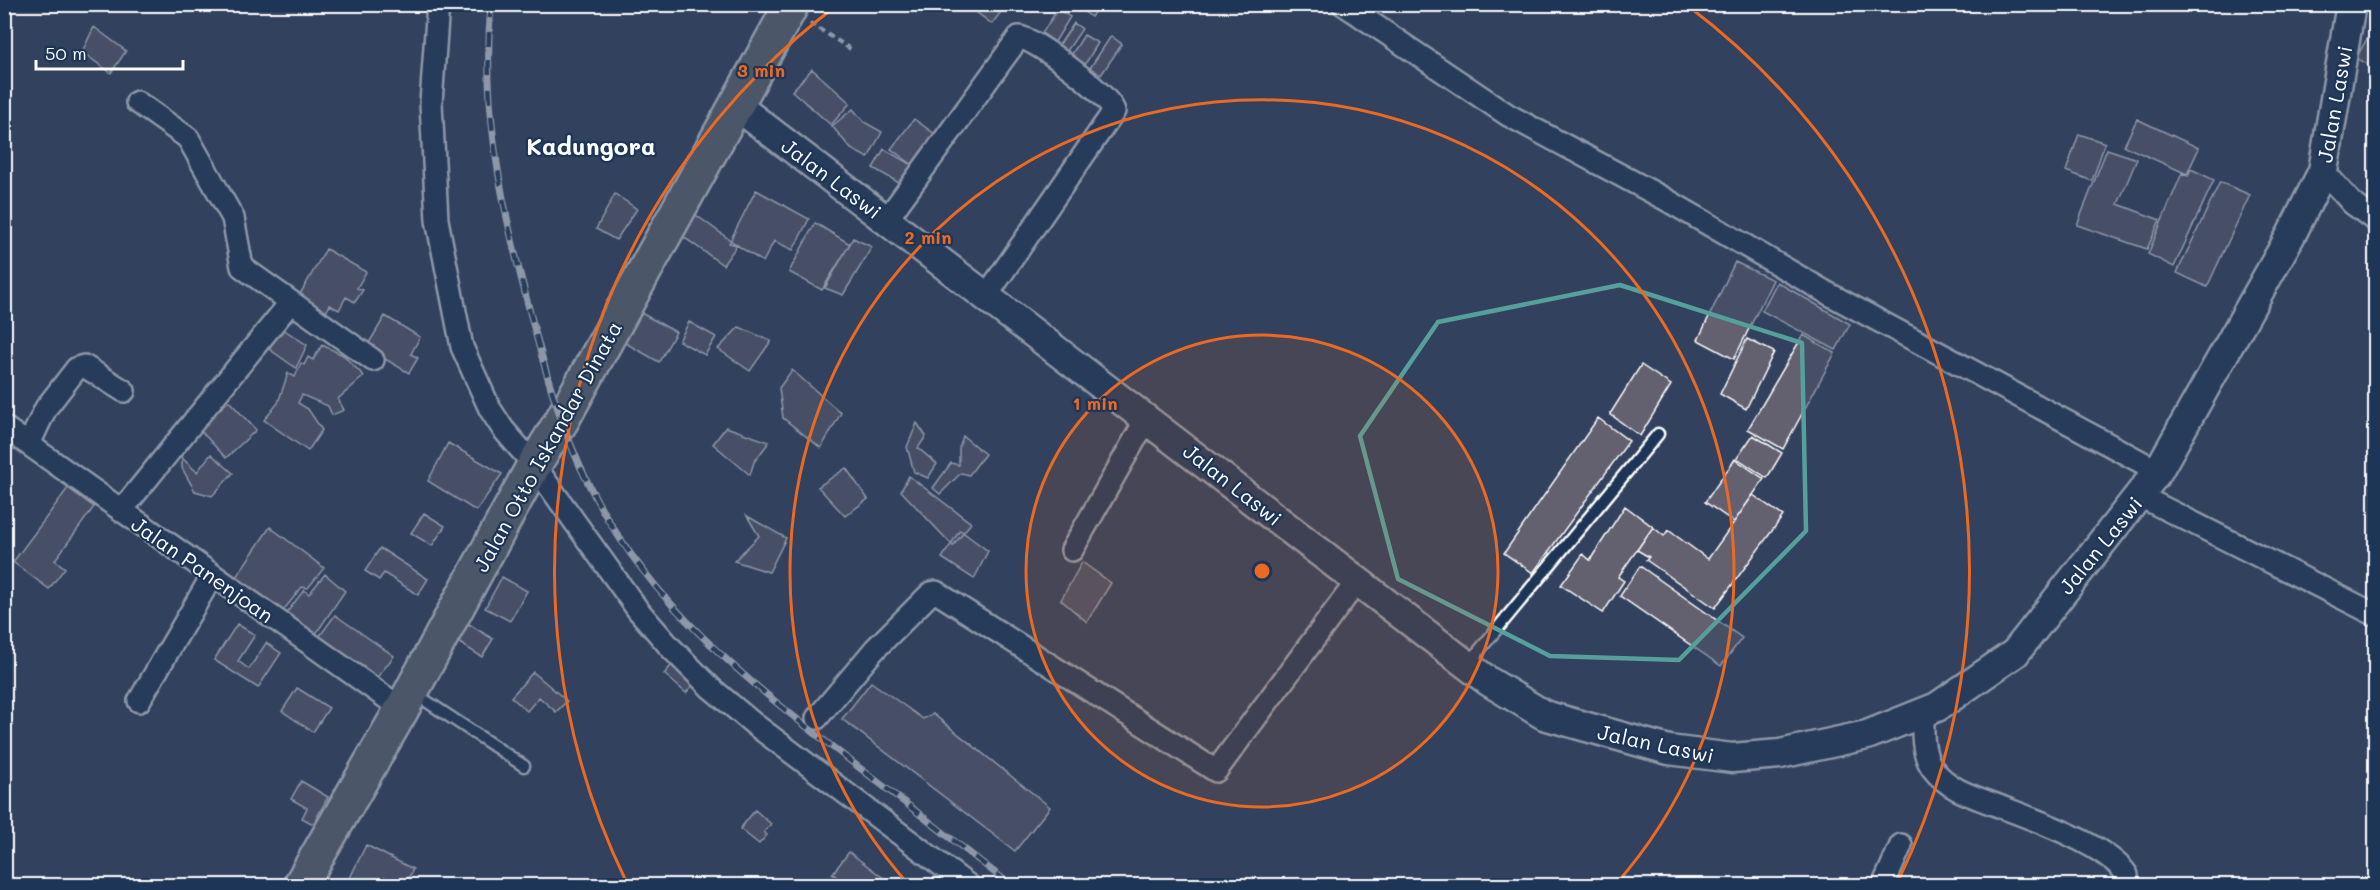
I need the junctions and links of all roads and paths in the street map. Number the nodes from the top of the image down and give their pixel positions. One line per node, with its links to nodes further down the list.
1 (438, 4): 19 (street)
2 (1343, 4): 20 (street)
3 (2351, 4): 8 (street, Jalan Laswi)
4 (790, 7): 5 (path); 7 (main road, Jalan Otto Iskandar Dinata)
5 (852, 50)
6 (137, 102): 12 (street)
7 (737, 106): 9 (street, Jalan Laswi); 19 (main road, Jalan Otto Iskandar Dinata)
8 (2323, 171): 10 (street); 20 (street, Jalan Laswi)
9 (887, 219): 11 (street, Jalan Laswi); 11 (street)
10 (2376, 221)
11 (987, 295): 15 (street, Jalan Laswi)
12 (290, 303): 13 (street); 22 (street)
13 (373, 360)
14 (124, 391): 18 (street)
15 (1147, 418): 23 (street); 25 (street, Jalan Laswi)
16 (4, 427): 18 (street, Jalan Panenjoan)
17 (1658, 434): 27 (lane)
18 (29, 444): 22 (street, Jalan Panenjoan)
19 (534, 465): 28 (main road, Jalan Otto Iskandar Dinata); 35 (street)
20 (2158, 471): 21 (street, Jalan Laswi)
21 (2140, 496): 26 (street); 30 (street, Jalan Laswi)
22 (122, 511): 24 (street, Jalan Panenjoan)
23 (1072, 550)
24 (212, 576): 28 (street, Jalan Panenjoan); 29 (street)
25 (1358, 580): 27 (street, Jalan Laswi); 31 (street)
26 (2376, 615)
27 (1467, 664): 30 (street, Jalan Laswi)
28 (407, 700): 32 (lane); 34 (main road, Jalan Otto Iskandar Dinata)
29 (139, 701)
30 (1923, 712): 37 (street)
31 (817, 718)
32 (524, 766)
33 (1901, 846): 36 (street)
34 (300, 885)
35 (969, 885)
36 (1883, 885)
37 (2126, 885)

